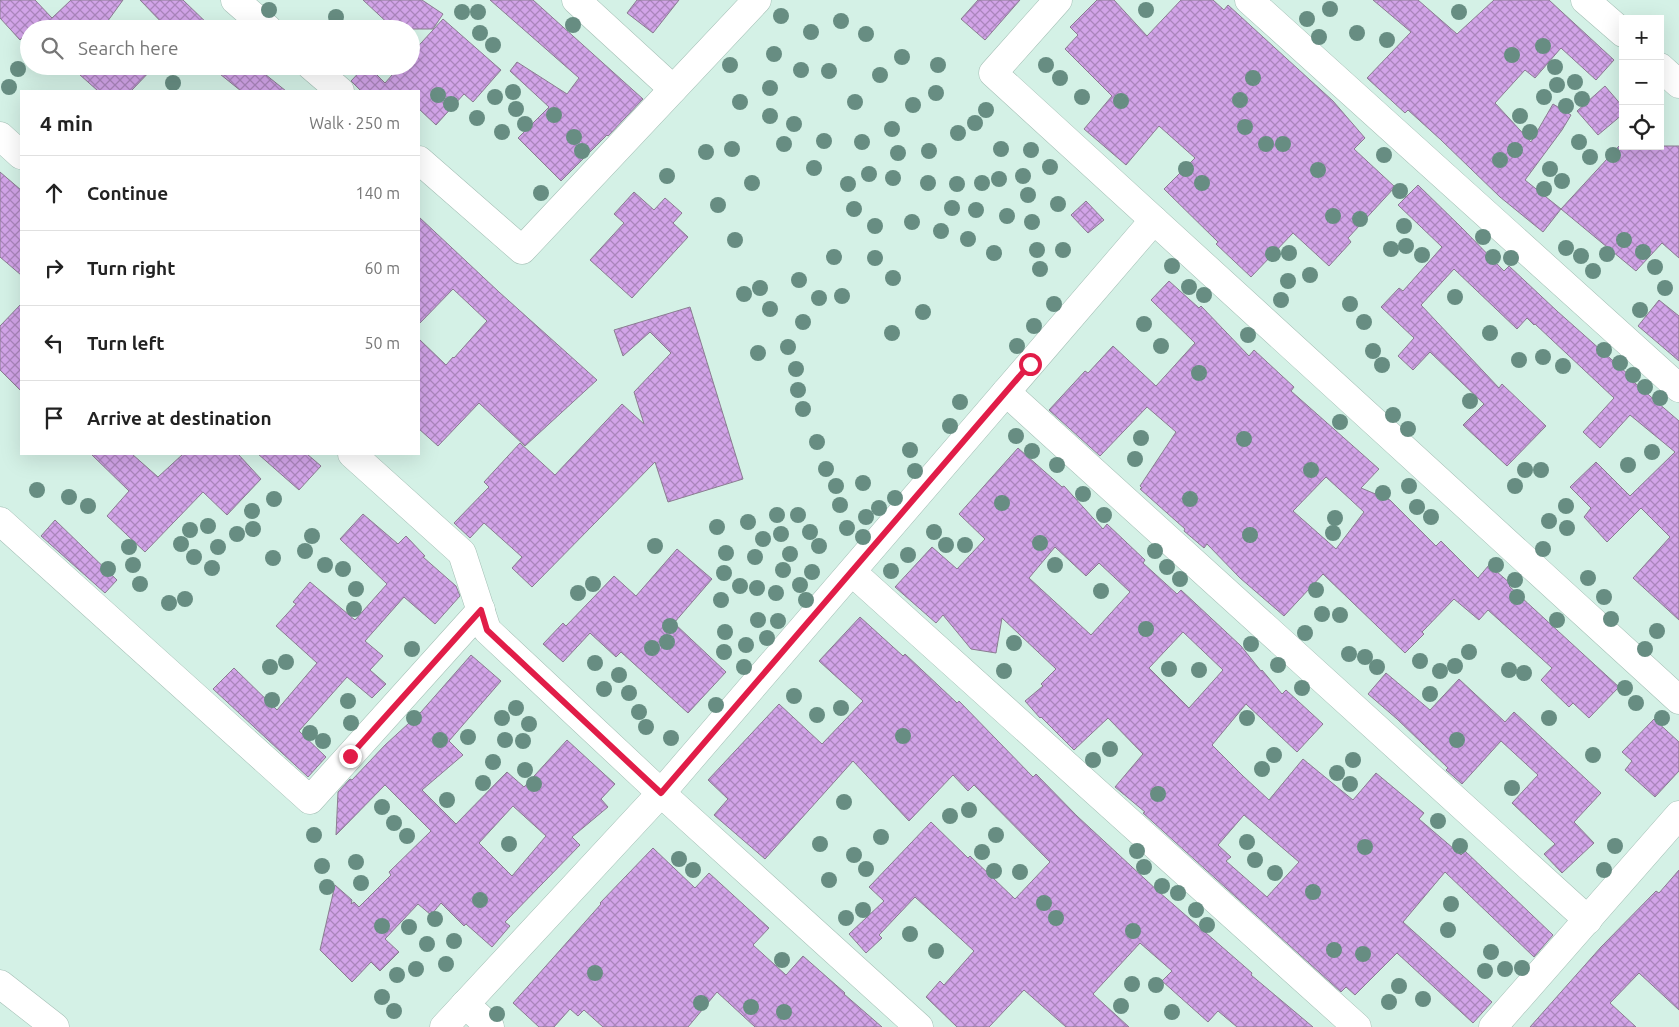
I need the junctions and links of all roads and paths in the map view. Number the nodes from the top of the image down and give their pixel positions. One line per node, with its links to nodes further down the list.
1 (235, 0): 7 (street)
2 (576, 0): 12 (street)
3 (757, 0): 12 (street)
4 (1058, 0): 17 (street)
5 (1248, 0): 18 (street)
6 (1585, 0): 8 (street)
7 (258, 20)
8 (1619, 30)
9 (1664, 71): 11 (street)
10 (321, 75): 13 (street)
11 (1679, 84)
12 (673, 89): 16 (street)
13 (339, 90)
14 (0, 136): 15 (street)
15 (20, 154)
16 (420, 161)
17 (1154, 220): 19 (street); 24 (street)
18 (1679, 388)
19 (1006, 392): 22 (street); 27 (street)
20 (353, 455): 23 (street)
21 (0, 521): 23 (street)
22 (852, 572): 25 (street); 34 (street)
23 (481, 610): 25 (street)
24 (1679, 700)
25 (661, 793): 29 (street); 33 (street)
26 (1679, 815): 27 (street)
27 (1588, 920): 35 (street)
28 (0, 984): 30 (street)
29 (465, 1004): 31 (street); 32 (street)
30 (55, 1027)
31 (444, 1027)
32 (490, 1027)
33 (919, 1027)
34 (1357, 1027)
35 (1493, 1027)

